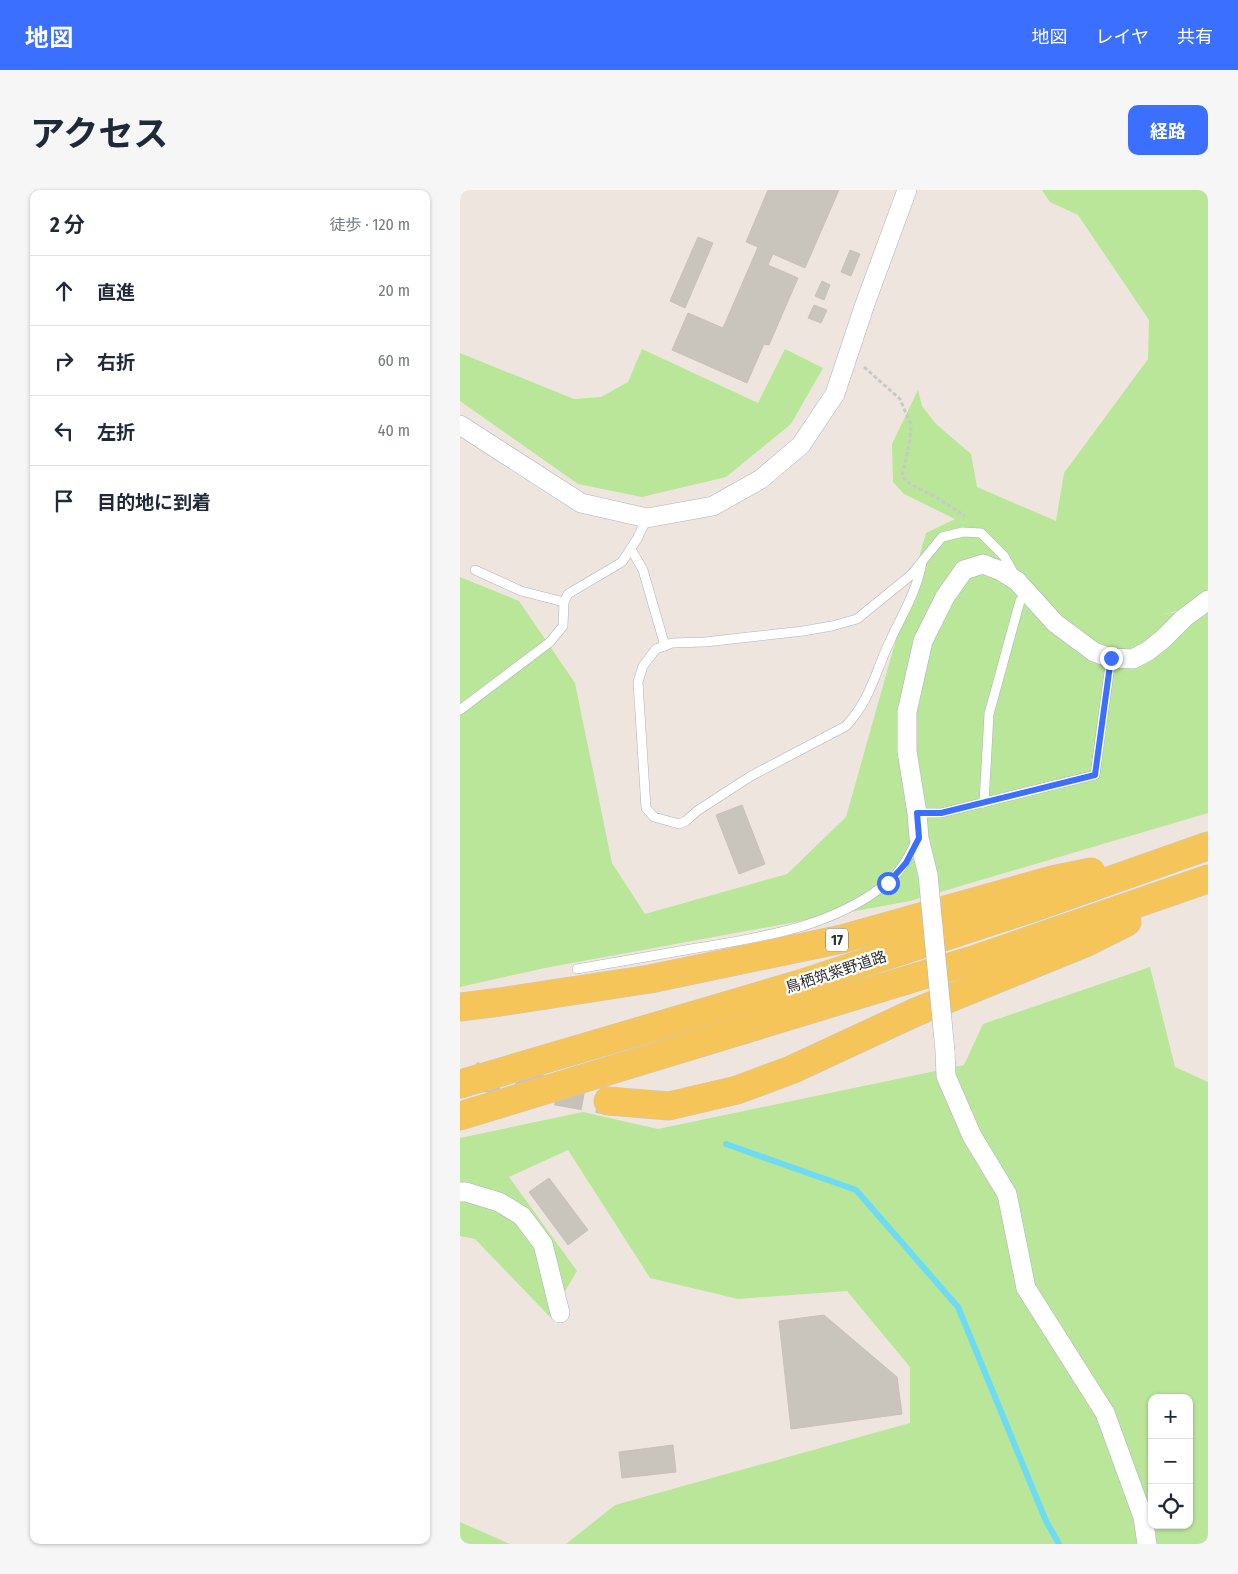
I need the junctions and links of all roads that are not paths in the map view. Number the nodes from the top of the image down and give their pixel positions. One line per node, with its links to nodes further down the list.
1 (907, 190): 3 (street)
2 (460, 425): 3 (street)
3 (646, 518): 4 (lane)
4 (631, 549): 9 (lane); 10 (lane)
5 (922, 562): 7 (lane); 10 (lane); 10 (lane)
6 (475, 570): 9 (lane)
7 (1022, 587): 11 (street); 13 (lane); 14 (street)
8 (1208, 600): 11 (street)
9 (564, 602): 12 (lane)
10 (666, 646)
11 (1111, 658): 13 (lane)
12 (460, 710)
13 (984, 802): 14 (lane)
14 (917, 813): 15 (street)
15 (919, 838): 18 (lane); 25 (street, bridge)
16 (1208, 846): 19 (main road, 17); 20 (main road, 鳥栖筑紫野道路 / 17)
17 (1208, 879): 21 (main road); 22 (main road, 鳥栖筑紫野道路)
18 (577, 969)
19 (460, 1007)
20 (460, 1084)
21 (608, 1101)
22 (460, 1116)
23 (460, 1192): 24 (street)
24 (560, 1313)
25 (1147, 1544)

